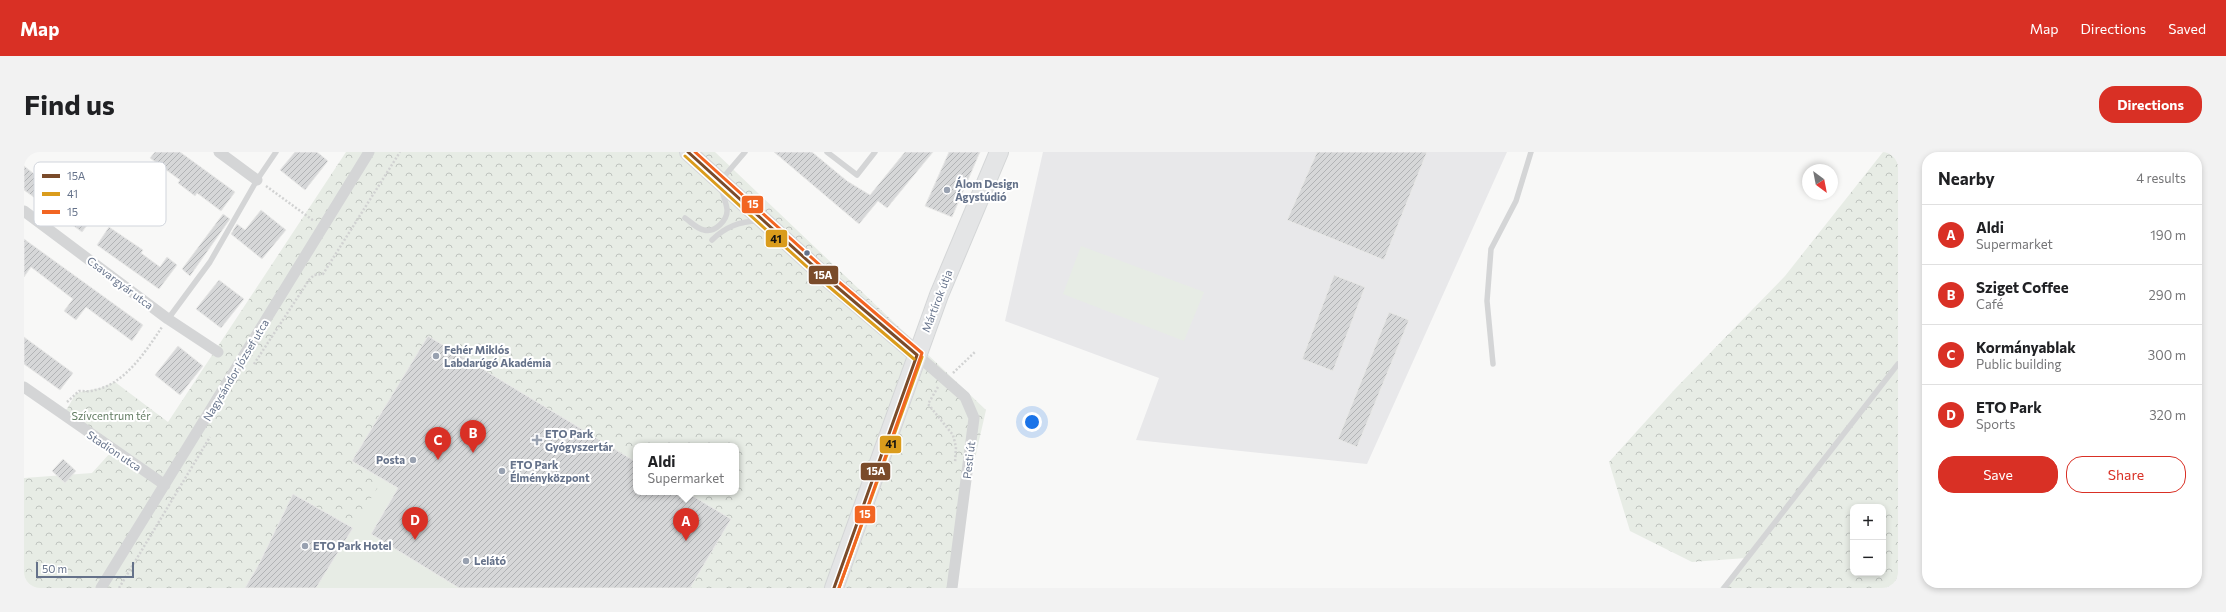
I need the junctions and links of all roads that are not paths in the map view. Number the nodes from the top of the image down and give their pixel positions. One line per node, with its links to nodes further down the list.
1 (219, 152): 10 (street)
2 (276, 152): 10 (lane)
3 (369, 152): 24 (street, Nagysándor József utca)
4 (688, 152): 11 (street)
5 (745, 152): 11 (lane)
6 (827, 152): 7 (lane)
7 (875, 152)
8 (999, 152): 20 (main road, Mártírok útja)
9 (1531, 152): 21 (lane)
10 (257, 180): 18 (lane)
11 (720, 181): 14 (lane); 15 (street)
12 (24, 211): 13 (street, Csavargyár utca)
13 (34, 218)
14 (685, 218)
15 (763, 221): 17 (lane); 20 (street)
16 (44, 226): 18 (street, Csavargyár utca)
17 (712, 240)
18 (168, 318): 19 (street, Csavargyár utca)
19 (218, 352)
20 (917, 355): 26 (main road, Mártírok útja); 27 (street, Pesti út)
21 (1493, 364)
22 (1898, 364): 28 (lane)
23 (24, 387): 24 (street, Stadion utca)
24 (165, 485): 25 (street, Nagysándor József utca)
25 (101, 588)
26 (834, 588)
27 (952, 588)
28 (1724, 588)

